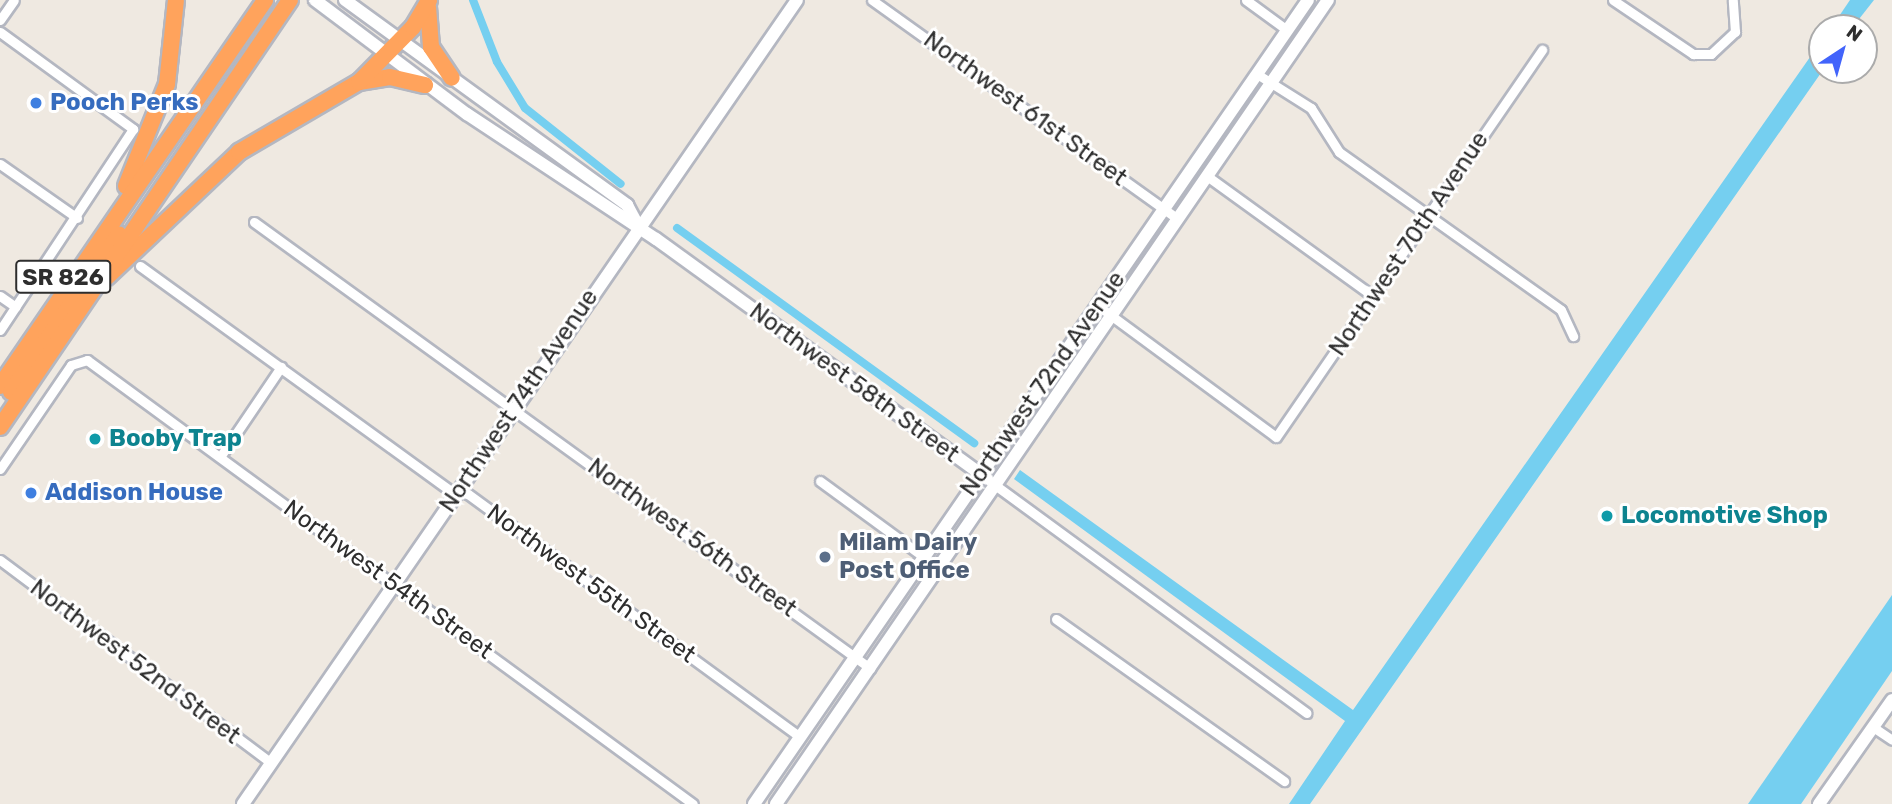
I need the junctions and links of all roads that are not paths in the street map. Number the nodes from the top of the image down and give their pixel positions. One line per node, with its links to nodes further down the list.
1 (14, 0): 17 (street)
2 (176, 0): 30 (highway)
3 (258, 0): 30 (highway, SR 826)
4 (265, 0): 48 (highway)
5 (282, 0): 49 (highway)
6 (290, 0): 38 (highway, SR 826)
7 (345, 0): 20 (main road, Northwest 58th Street)
8 (797, 0): 36 (main road, Northwest 74th Avenue)
9 (872, 0): 31 (street, Northwest 61st Street)
10 (1246, 0): 18 (street)
11 (1308, 0): 18 (main road, Northwest 72nd Avenue)
12 (1328, 0): 25 (main road, Northwest 72nd Avenue)
13 (1613, 0): 14 (street)
14 (1733, 0)
15 (318, 2): 22 (main road, Northwest 58th Street)
16 (428, 4): 20 (highway); 24 (highway)
17 (0, 20)
18 (1287, 30): 23 (main road, Northwest 72nd Avenue)
19 (0, 32): 33 (street)
20 (398, 39): 22 (highway); 24 (main road, Northwest 58th Street)
21 (1542, 50): 32 (street, Northwest 70th Avenue)
22 (385, 54): 26 (highway); 27 (main road, Northwest 58th Street)
23 (1257, 74): 25 (street); 31 (main road, Northwest 72nd Avenue)
24 (452, 78): 36 (main road, Northwest 58th Street)
25 (1272, 81): 29 (main road, Northwest 72nd Avenue); 32 (street)
26 (359, 82): 27 (highway); 38 (highway)
27 (425, 85): 36 (main road, Northwest 58th Street)
28 (0, 164): 33 (street)
29 (1207, 176): 34 (main road, Northwest 72nd Avenue); 40 (street)
30 (126, 186): 47 (highway, SR 826)
31 (1164, 209): 34 (street, Northwest 61st Street); 41 (main road, Northwest 72nd Avenue)
32 (1429, 216): 40 (street, Northwest 70th Avenue); 45 (street)
33 (77, 218): 42 (street)
34 (1178, 219): 43 (main road, Northwest 72nd Avenue)
35 (254, 222): 50 (street, Northwest 56th Street)
36 (638, 226): 50 (main road, Northwest 74th Avenue); 54 (main road, Northwest 58th Street)
37 (140, 267): 46 (street, Northwest 55th Street)
38 (102, 280): 51 (highway, SR 826)
39 (0, 296): 42 (street)
40 (1373, 296): 43 (street, Northwest 70th Avenue)
41 (1097, 306): 43 (street); 54 (main road, Northwest 72nd Avenue)
42 (16, 307): 44 (street)
43 (1110, 317): 56 (main road, Northwest 72nd Avenue)
44 (0, 330)
45 (1573, 336)
46 (281, 367): 52 (street); 57 (street, Northwest 55th Street)
47 (0, 369)
48 (0, 386)
49 (0, 408)
50 (515, 409): 57 (main road, Northwest 74th Avenue); 62 (street, Northwest 56th Street)
51 (0, 427)
52 (220, 457): 53 (street, Northwest 54th Street); 60 (street, Northwest 54th Street)
53 (0, 469)
54 (980, 474): 56 (main road, Northwest 58th Street); 58 (main road, Northwest 72nd Avenue)
55 (820, 481): 58 (street)
56 (995, 485): 63 (main road, Northwest 72nd Avenue); 65 (street, Northwest 58th Street)
57 (458, 492): 60 (main road, Northwest 74th Avenue); 67 (street, Northwest 55th Street)
58 (924, 558): 62 (main road, Northwest 72nd Avenue)
59 (0, 560): 69 (street, Northwest 52nd Street)
60 (395, 584): 69 (main road, Northwest 74th Avenue); 73 (street, Northwest 54th Street)
61 (1056, 619): 70 (street)
62 (855, 657): 63 (street, Northwest 56th Street); 67 (main road, Northwest 72nd Avenue)
63 (870, 668): 71 (main road, Northwest 72nd Avenue)
64 (1892, 700): 66 (main road)
65 (1307, 713)
66 (1873, 727): 68 (street); 75 (main road)
67 (800, 737): 74 (main road, Northwest 72nd Avenue)
68 (1892, 740)
69 (271, 763): 72 (main road, Northwest 74th Avenue)
70 (1284, 781)
71 (779, 803)
72 (243, 804)
73 (693, 804)
74 (754, 804)
75 (1819, 804)

